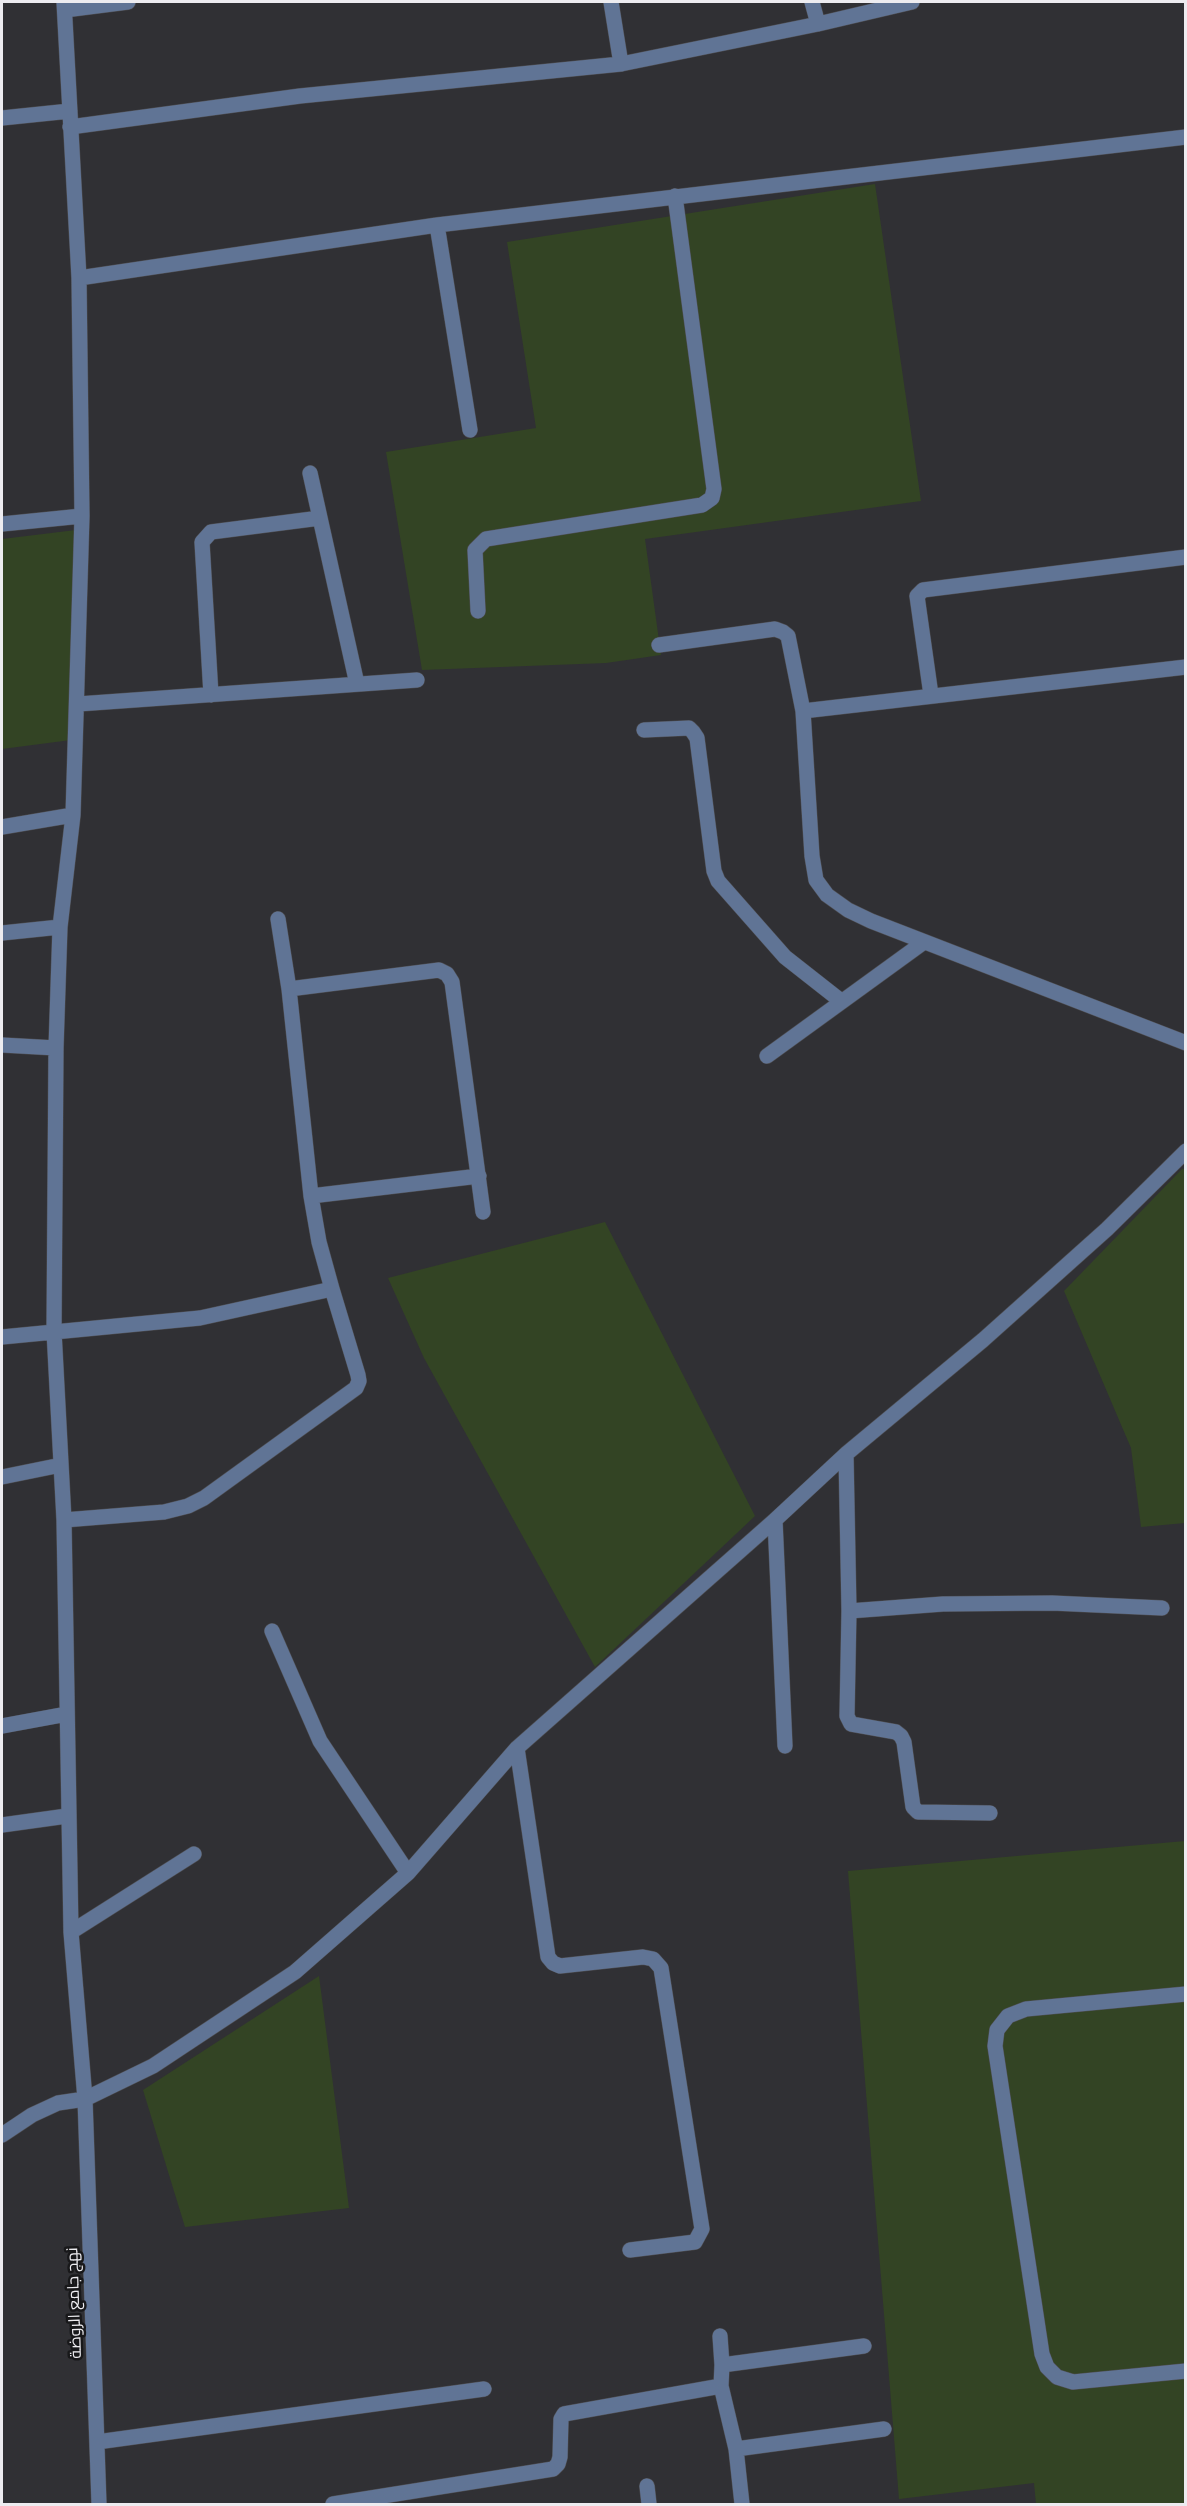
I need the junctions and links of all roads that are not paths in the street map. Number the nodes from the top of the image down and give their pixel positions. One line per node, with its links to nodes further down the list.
1 (128, 2): 5 (street)
2 (611, 2): 7 (street)
3 (812, 2): 6 (street)
4 (912, 2): 6 (street)
5 (65, 6): 8 (street, نهج جامع الروضة)
6 (818, 24): 7 (street)
7 (621, 64): 10 (street)
8 (70, 111): 9 (street); 10 (street, نهج جامع الروضة)
9 (2, 118)
10 (70, 127): 14 (street, نهج جامع الروضة)
11 (1185, 137): 12 (street)
12 (675, 196): 13 (street); 21 (street)
13 (437, 225): 14 (street); 15 (street)
14 (79, 278): 17 (street, نهج جامع الروضة)
15 (470, 430)
16 (310, 473): 18 (street)
17 (82, 516): 19 (street); 28 (street, نهج جامع الروضة)
18 (320, 518): 25 (street); 26 (street)
19 (2, 524)
20 (1185, 557): 27 (street)
21 (478, 611)
22 (659, 645): 29 (street)
23 (1185, 667): 27 (street)
24 (417, 680): 25 (street)
25 (357, 684): 26 (street)
26 (211, 695): 28 (street)
27 (931, 695): 29 (street)
28 (78, 704): 31 (street, نهج جامع الروضة)
29 (803, 711): 36 (street)
30 (644, 730): 38 (street)
31 (73, 815): 32 (street); 34 (street, نهج جامع الروضة)
32 (2, 826)
33 (278, 919): 37 (street)
34 (60, 927): 35 (street); 41 (street, نهج جامع الروضة)
35 (2, 933)
36 (924, 942): 38 (street); 39 (street)
37 (289, 989): 44 (street); 45 (street)
38 (840, 1001): 42 (street)
39 (1185, 1043)
40 (2, 1045): 41 (street)
41 (56, 1048): 48 (street, نهج جامع الروضة)
42 (766, 1056)
43 (1185, 1151): 50 (street)
44 (479, 1176): 45 (street); 46 (street)
45 (311, 1196): 47 (street)
46 (483, 1212)
47 (332, 1289): 48 (street); 53 (street)
48 (54, 1331): 49 (street); 51 (street, نهج جامع الروضة)
49 (2, 1337)
50 (846, 1454): 54 (street); 56 (street)
51 (61, 1465): 52 (street); 53 (street, نهج جامع الروضة)
52 (2, 1477)
53 (64, 1520): 58 (street, نهج جامع الروضة)
54 (775, 1520): 60 (street); 61 (street)
55 (1162, 1608): 56 (street)
56 (849, 1611): 62 (street)
57 (272, 1631): 66 (street)
58 (67, 1714): 59 (street); 63 (street, نهج جامع الروضة)
59 (2, 1726)
60 (785, 1746)
61 (517, 1748): 66 (street); 71 (street)
62 (990, 1813)
63 (67, 1816): 64 (street); 67 (street, نهج جامع الروضة)
64 (2, 1825)
65 (194, 1854): 67 (street)
66 (408, 1873): 69 (street)
67 (71, 1932): 69 (street, نهج جامع الروضة)
68 (1185, 1994): 75 (street)
69 (85, 2099): 70 (street); 79 (street, نهج جامع الروضة)
70 (2, 2135)
71 (630, 2250)
72 (720, 2337): 74 (street)
73 (864, 2346): 74 (street)
74 (722, 2365): 76 (street)
75 (1185, 2371)
76 (721, 2386): 80 (street); 83 (street)
77 (484, 2389): 79 (street)
78 (884, 2428): 80 (street)
79 (97, 2442): 82 (street, نهج جامع الروضة)
80 (736, 2449): 85 (street)
81 (647, 2486): 84 (street)
82 (99, 2505)
83 (333, 2505)
84 (649, 2505)
85 (742, 2505)

